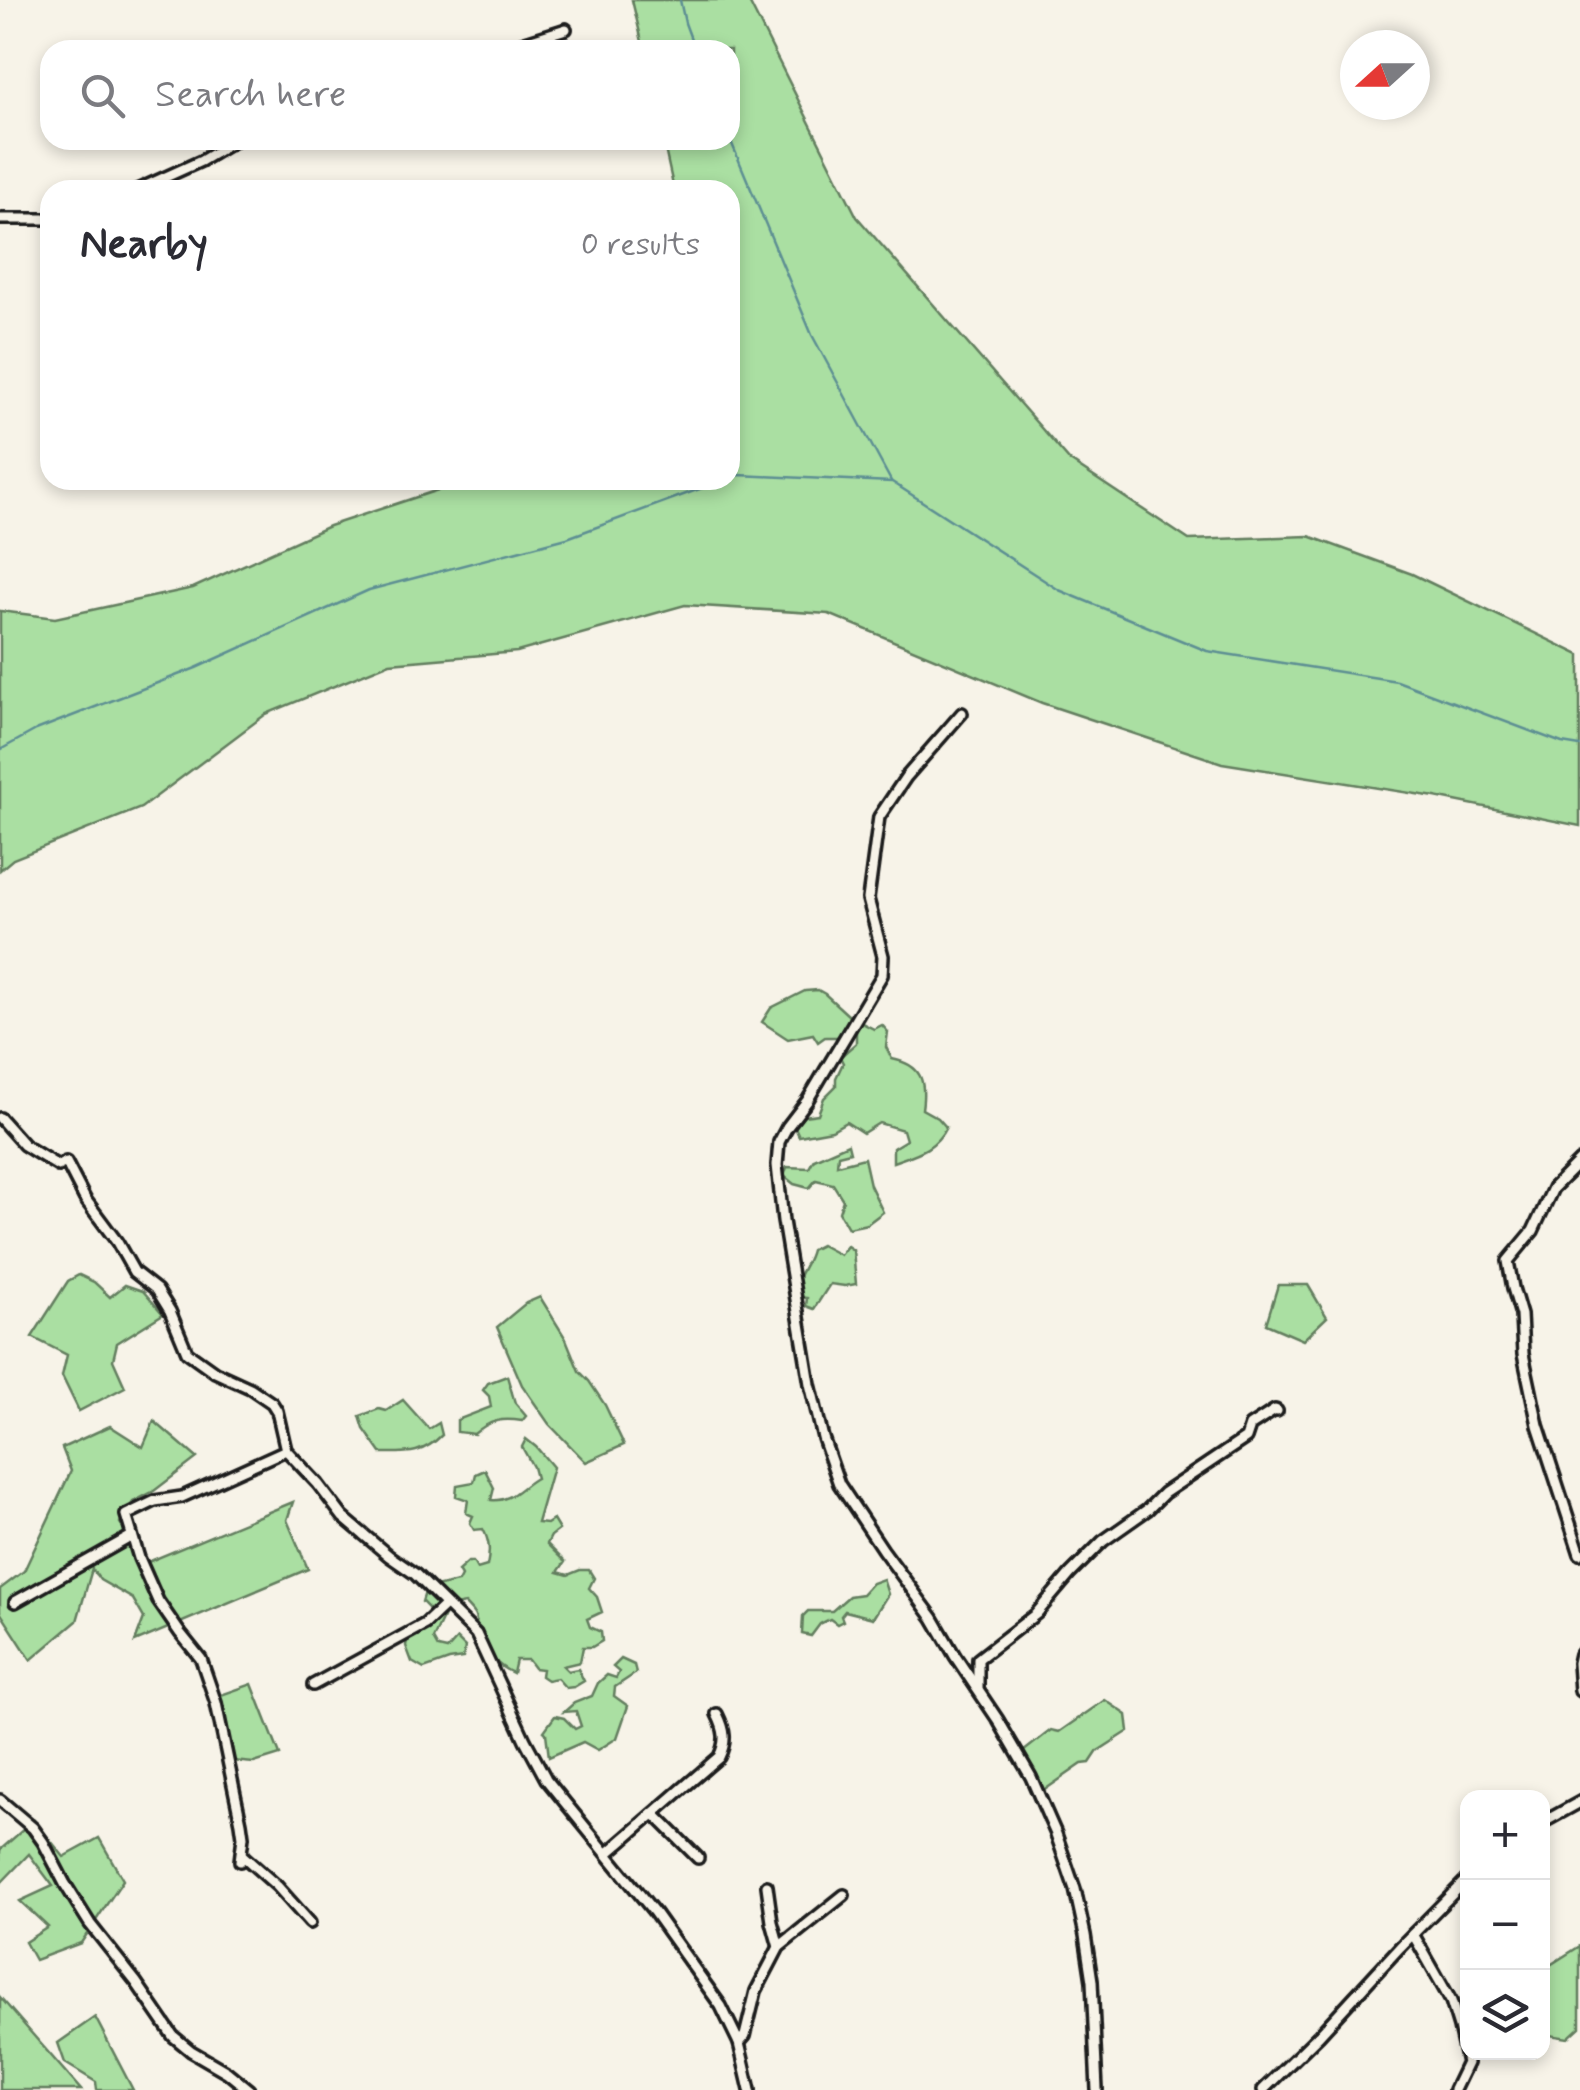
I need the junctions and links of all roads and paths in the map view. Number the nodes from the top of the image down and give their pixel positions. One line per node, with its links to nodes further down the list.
1 (566, 29): 2 (street)
2 (531, 40)
3 (220, 150): 4 (street)
4 (159, 180)
5 (0, 219): 6 (street)
6 (40, 219)
7 (962, 714): 18 (street)
8 (0, 1118): 11 (street)
9 (1580, 1161): 13 (street)
10 (1278, 1412): 18 (street)
11 (286, 1450): 12 (street); 15 (street)
12 (132, 1536): 14 (street); 30 (street)
13 (1580, 1554)
14 (14, 1602)
15 (445, 1604): 17 (street); 25 (street)
16 (1580, 1654): 19 (street)
17 (312, 1685)
18 (978, 1688): 36 (street)
19 (1580, 1692)
20 (717, 1714): 23 (street)
21 (0, 1800): 34 (street)
22 (1580, 1802): 24 (street)
23 (655, 1814): 25 (street); 26 (street)
24 (1550, 1818)
25 (608, 1853): 33 (street)
26 (698, 1858)
27 (1466, 1880): 31 (street)
28 (768, 1886): 32 (street)
29 (844, 1895): 32 (street)
30 (310, 1923)
31 (1413, 1934): 37 (street); 38 (street)
32 (778, 1947): 33 (street)
33 (738, 2043): 35 (street)
34 (249, 2090)
35 (750, 2090)
36 (1097, 2090)
37 (1263, 2090)
38 (1454, 2090)

